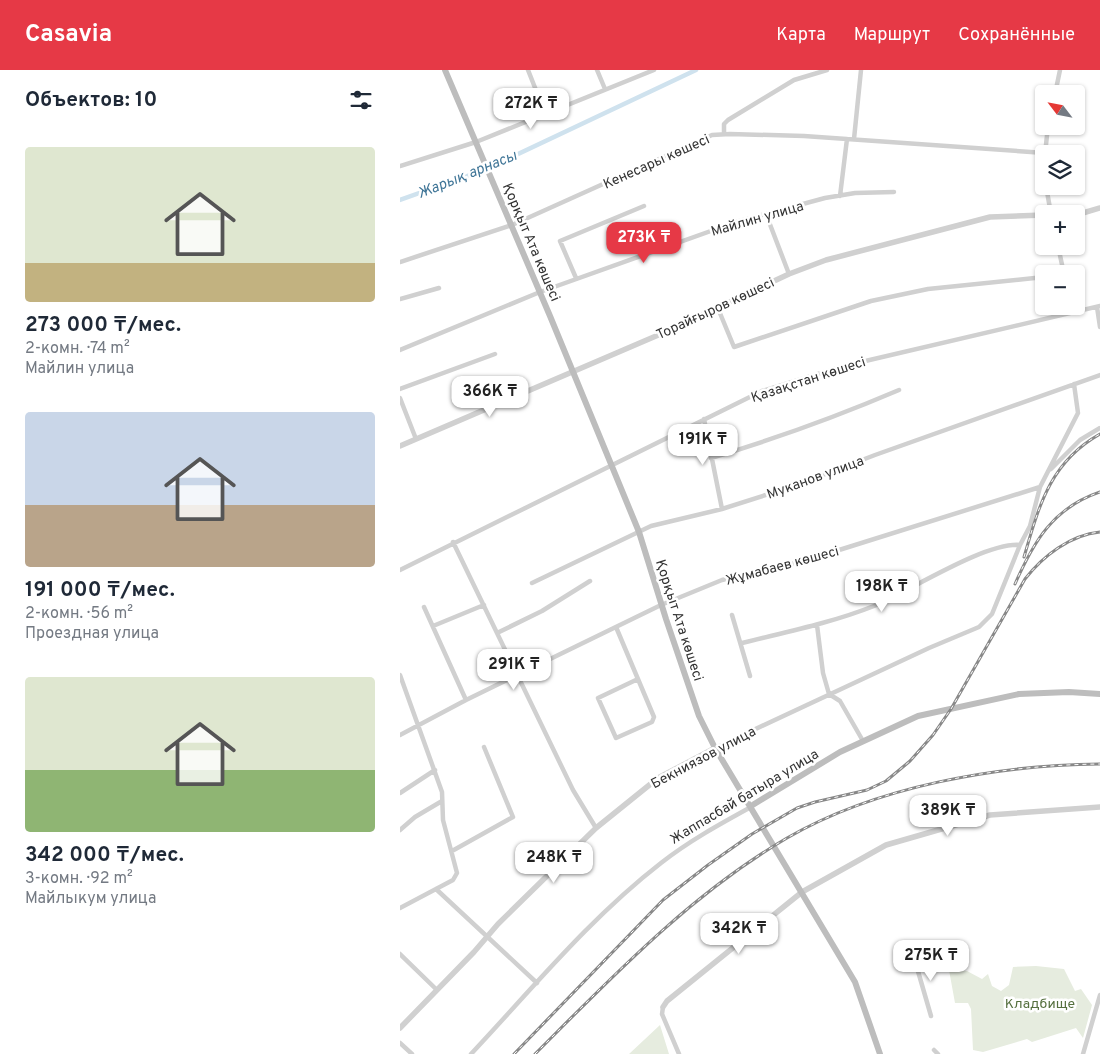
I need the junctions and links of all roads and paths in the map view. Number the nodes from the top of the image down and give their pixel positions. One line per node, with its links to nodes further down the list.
1 (445, 70): 14 (main road)
2 (528, 70): 10 (street)
3 (598, 70): 9 (street)
4 (654, 70): 9 (street)
5 (827, 70): 11 (street)
6 (861, 70): 13 (street)
7 (1060, 70): 8 (street)
8 (1057, 85)
9 (605, 89): 10 (street)
10 (546, 113): 14 (street)
11 (724, 134): 12 (street, Кенесары көшесі); 24 (street, Кенесары көшесі)
12 (847, 139): 13 (street, Кенесары көшесі); 18 (street)
13 (854, 139): 15 (street, Кенесары көшесі)
14 (476, 142): 16 (street); 24 (main road, Қорқыт Ата көшесі)
15 (1035, 153)
16 (400, 166)
17 (894, 192): 18 (street, Майлин улица)
18 (840, 196): 22 (street, Майлин улица)
19 (644, 206): 27 (street)
20 (1100, 208): 21 (street)
21 (1085, 212)
22 (766, 214): 26 (street); 27 (street, Майлин улица)
23 (1035, 215): 26 (street, Торайғыров көшесі)
24 (512, 225): 25 (street, Кенесары көшесі); 30 (main road, Қорқыт Ата көшесі)
25 (400, 262)
26 (789, 274): 32 (street, Торайғыров көшесі)
27 (576, 278): 30 (street, Майлин улица)
28 (1035, 278): 32 (street)
29 (439, 288): 31 (street)
30 (540, 292): 37 (street, Майлин улица); 39 (main road, Қорқыт Ата көшесі)
31 (400, 300)
32 (718, 306): 39 (street, Торайғыров көшесі)
33 (1099, 306): 34 (street, Қазақстан көшесі); 36 (street)
34 (1085, 310)
35 (1064, 315): 45 (street, Қазақстан көшесі)
36 (1100, 327)
37 (400, 350)
38 (495, 354): 42 (street)
39 (573, 372): 47 (street, Торайғыров көшесі); 50 (main road, Қорқыт Ата көшесі)
40 (1100, 374): 41 (street, Муканов улица)
41 (1074, 384): 51 (street, Бекниязов улица); 53 (street, Муканов улица)
42 (400, 390)
43 (899, 390): 49 (street)
44 (400, 398): 47 (street)
45 (704, 419): 49 (street); 50 (street, Қазақстан көшесі)
46 (1100, 428): 51 (street)
47 (416, 439): 48 (street, Торайғыров көшесі)
48 (400, 446)
49 (711, 458): 53 (street)
50 (610, 466): 54 (main road, Қорқыт Ата көшесі); 55 (street, Қазақстан көшесі)
51 (1048, 472): 52 (street, Бекниязов улица)
52 (1040, 487): 56 (street, Бекниязов улица); 60 (street, Жұмабаев көшесі)
53 (722, 509): 54 (street, Муканов улица)
54 (639, 532): 59 (street, Муканов улица); 60 (main road, Қорқыт Ата көшесі)
55 (453, 542): 57 (street, Қазақстан көшесі); 61 (street)
56 (1020, 545): 64 (street); 73 (street, Бекниязов улица)
57 (400, 570)
58 (590, 581): 67 (street)
59 (532, 583)
60 (661, 604): 66 (street, Жұмабаев көшесі); 80 (main road, Қорқыт Ата көшесі)
61 (484, 605): 65 (street); 67 (street)
62 (424, 607): 65 (street)
63 (732, 615): 68 (street)
64 (817, 625): 68 (street); 73 (street)
65 (432, 626): 75 (street)
66 (616, 627): 70 (street, Жұмабаев көшесі); 72 (street)
67 (497, 633): 70 (street)
68 (742, 642): 71 (street)
69 (400, 675): 76 (street)
70 (518, 675): 75 (street, Жұмабаев көшесі); 86 (street)
71 (750, 676)
72 (638, 679): 72 (street)
73 (829, 694): 78 (street); 80 (street, Бекниязов улица)
74 (1100, 694): 78 (main road, Жаппасбай батыра улица)
75 (466, 700): 76 (street, Жұмабаев көшесі)
76 (419, 724): 77 (street, Жұмабаев көшесі); 81 (street)
77 (400, 735)
78 (863, 741): 84 (main road, Жаппасбай батыра улица)
79 (484, 747): 88 (street)
80 (715, 748): 84 (main road, Қорқыт Ата көшесі); 86 (street, Бекниязов улица)
81 (435, 770): 82 (street); 83 (street)
82 (400, 792)
83 (442, 801): 87 (street); 88 (street)
84 (751, 806): 90 (main road, Қорқыт Ата көшесі); 95 (street, Жаппасбай батыра улица)
85 (1100, 806): 90 (street)
86 (596, 828): 92 (street, Бекниязов улица)
87 (400, 830)
88 (452, 851): 89 (street)
89 (436, 889): 91 (street); 92 (street)
90 (802, 892): 98 (street); 105 (main road, Қорқыт Ата көшесі)
91 (400, 908)
92 (487, 938): 95 (street); 96 (street, Бекниязов улица)
93 (400, 954): 96 (street)
94 (913, 954): 99 (street)
95 (536, 983): 103 (street, Жаппасбай батыра улица)
96 (437, 990): 100 (street, Бекниязов улица)
97 (1100, 995): 106 (street)
98 (662, 1007): 104 (street)
99 (931, 1016)
100 (400, 1028)
101 (400, 1043): 102 (street)
102 (412, 1054)
103 (471, 1054)
104 (679, 1054)
105 (880, 1054)
106 (1083, 1054)

